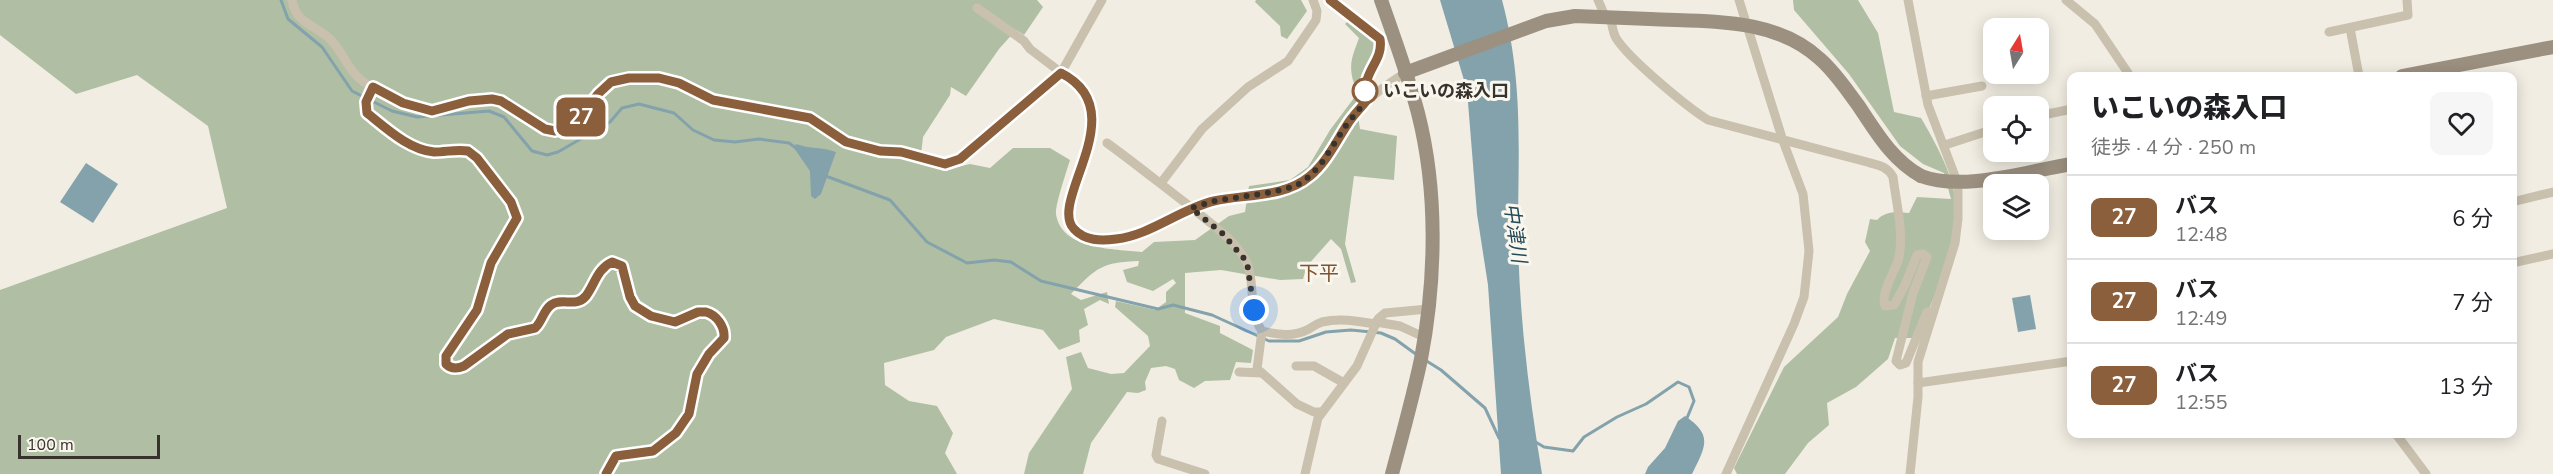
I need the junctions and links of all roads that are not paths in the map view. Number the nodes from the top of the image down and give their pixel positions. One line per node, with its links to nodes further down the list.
1 (292, 0): 22 (street)
2 (1102, 0): 20 (street)
3 (1313, 0): 32 (street)
4 (1330, 0): 24 (street)
5 (1381, 0): 16 (street)
6 (1598, 0): 12 (street)
7 (1739, 0): 28 (street)
8 (1908, 0): 23 (street)
9 (2066, 0): 17 (street)
10 (2407, 0): 13 (street)
11 (977, 8): 20 (street)
12 (1605, 16): 16 (street); 28 (street); 33 (street, bridge)
13 (2350, 28): 14 (street); 18 (street)
14 (2330, 32)
15 (2553, 47): 19 (street)
16 (1411, 70): 24 (street); 39 (street)
17 (2127, 72)
18 (2359, 72)
19 (2423, 72)
20 (1061, 73): 22 (street); 36 (street)
21 (1976, 85): 23 (street)
22 (370, 94): 53 (street)
23 (1926, 96): 30 (street)
24 (1367, 100): 36 (street)
25 (2067, 110): 26 (street)
26 (2049, 114)
27 (1983, 133): 30 (street)
28 (1783, 141): 40 (street); 57 (street)
29 (1107, 143): 32 (street)
30 (1945, 145): 33 (street)
31 (2067, 165): 33 (street)
32 (1161, 183): 36 (street)
33 (1958, 184): 40 (street)
34 (2553, 192): 35 (street)
35 (2517, 201)
36 (1191, 208): 42 (street)
37 (2553, 254): 38 (street)
38 (2517, 262)
39 (1428, 309): 41 (street); 43 (street)
40 (1933, 312): 49 (street)
41 (1375, 324): 42 (street); 43 (street); 48 (street)
42 (1261, 337): 47 (street)
43 (1424, 338): 56 (street)
44 (2067, 362): 49 (street)
45 (1296, 366): 48 (street)
46 (1239, 372): 47 (street)
47 (1262, 373): 50 (street)
48 (1344, 383): 50 (street)
49 (1918, 383): 58 (street)
50 (1322, 412): 55 (street)
51 (1162, 421): 54 (street)
52 (2399, 438): 59 (street)
53 (606, 474)
54 (1205, 474)
55 (1305, 474)
56 (1392, 474)
57 (1726, 474)
58 (1910, 474)
59 (2426, 474)

